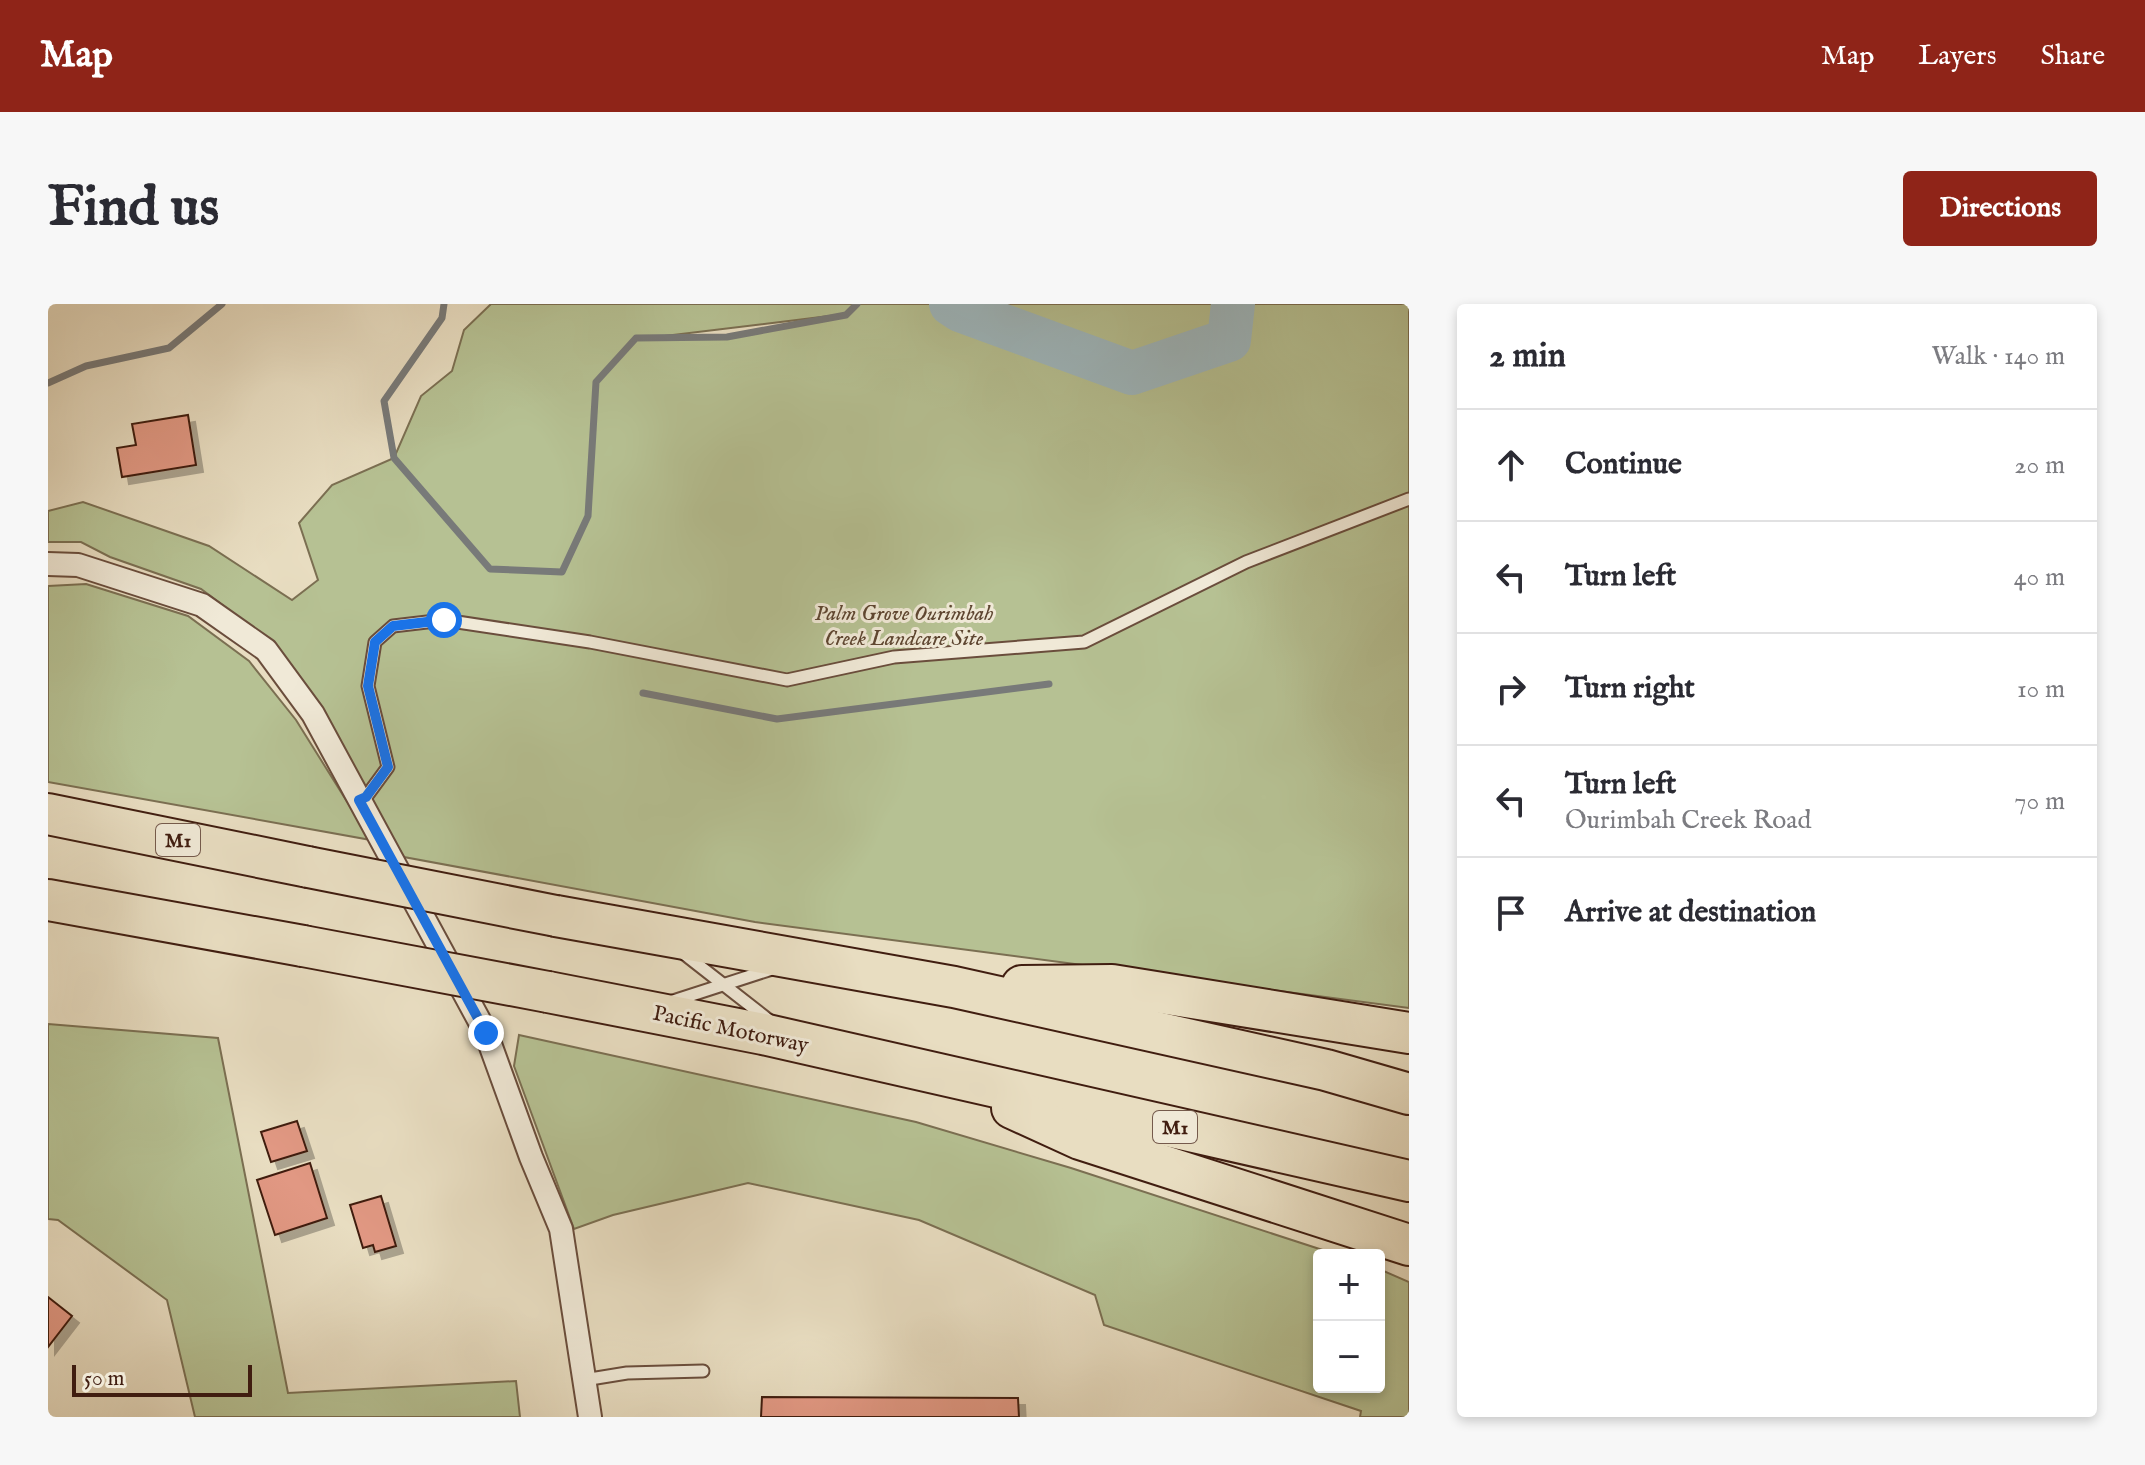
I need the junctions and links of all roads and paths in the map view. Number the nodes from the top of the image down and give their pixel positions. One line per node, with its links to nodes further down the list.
1 (1409, 499): 3 (lane)
2 (48, 564): 3 (street)
3 (359, 800): 18 (street)
4 (48, 814): 6 (highway, M1, bridge)
5 (48, 900): 10 (highway, Pacific Motorway / M1, bridge)
6 (662, 936): 7 (highway, M1); 8 (lane)
7 (799, 960): 8 (lane); 9 (highway, M1)
8 (724, 985): 10 (lane); 12 (lane)
9 (954, 987): 11 (highway); 14 (highway, M1)
10 (646, 1010): 12 (highway, Pacific Motorway / M1)
11 (1409, 1033)
12 (796, 1041): 13 (highway, Pacific Motorway / M1)
13 (940, 1075): 15 (highway, Pacific Motorway / M1); 16 (highway)
14 (1409, 1094)
15 (1409, 1181)
16 (1409, 1245)
17 (703, 1371): 18 (lane)
18 (584, 1380): 19 (street)
19 (590, 1417)

